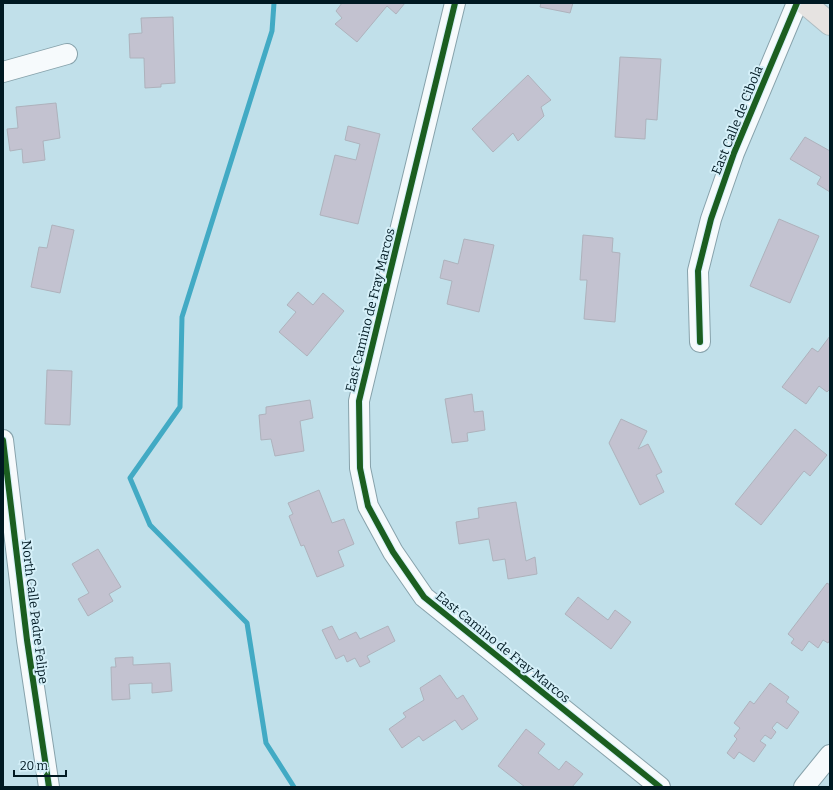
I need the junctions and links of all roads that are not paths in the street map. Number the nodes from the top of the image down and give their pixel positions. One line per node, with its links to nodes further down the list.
1 (456, 3): 11 (street, East Camino de Fray Marcos)
2 (797, 3): 7 (street, East Calle de Cibola)
3 (805, 3): 4 (main road)
4 (830, 24)
5 (67, 54): 6 (street)
6 (3, 72)
7 (700, 342)
8 (3, 440): 10 (street, North Calle Padre Felipe)
9 (830, 755): 12 (street)
10 (49, 787)
11 (660, 787)
12 (804, 787)

